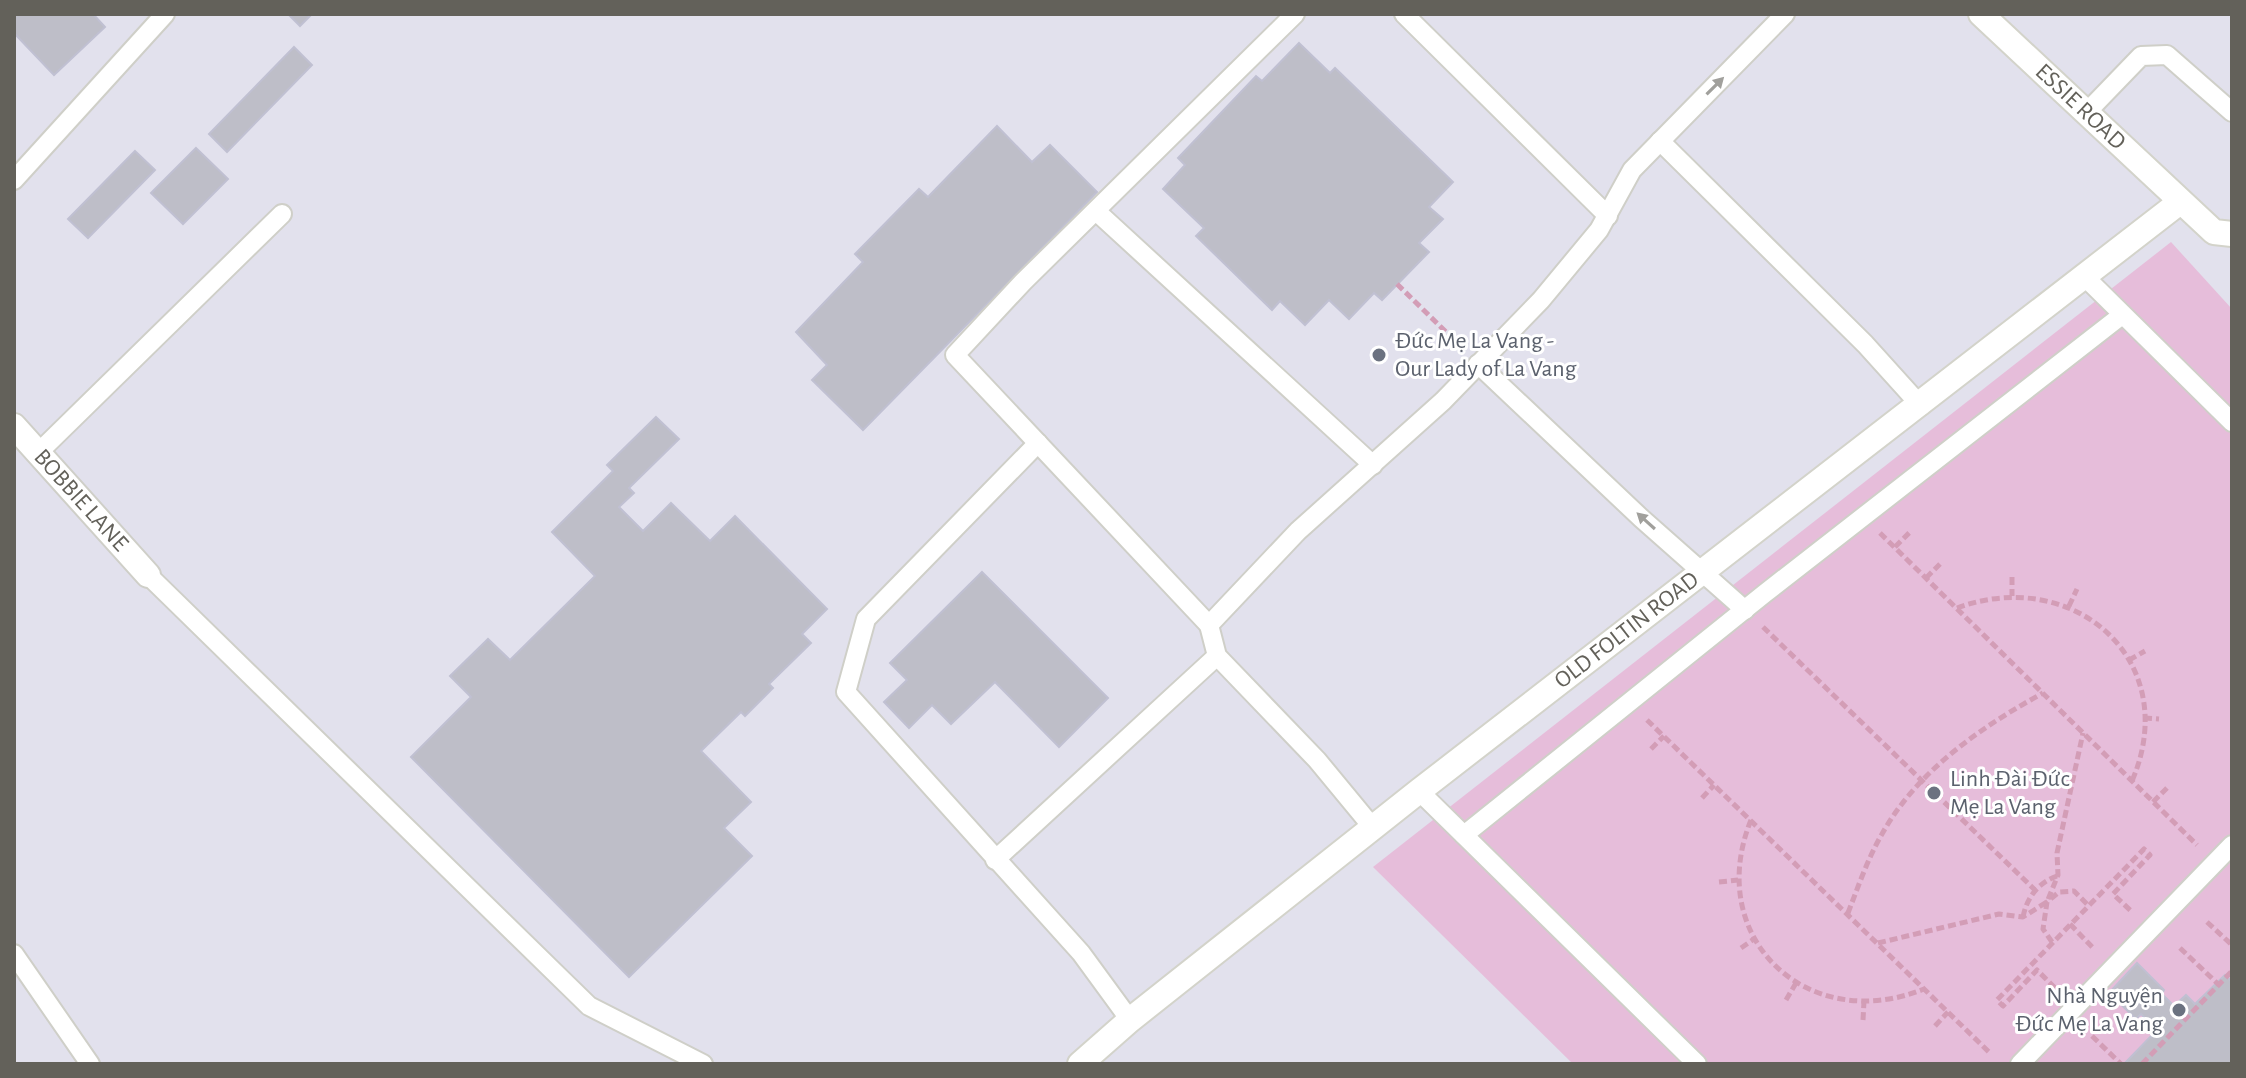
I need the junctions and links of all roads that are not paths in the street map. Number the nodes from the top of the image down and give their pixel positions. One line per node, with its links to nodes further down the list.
1 (165, 14): 9 (lane)
2 (1295, 14): 11 (lane)
3 (1404, 14): 13 (lane)
4 (1785, 14): 8 (lane, one-way to 4)
5 (1981, 14): 7 (street, ESSIE ROAD)
6 (2232, 112): 7 (lane)
7 (2086, 113): 10 (street, ESSIE ROAD)
8 (1660, 141): 13 (lane); 18 (lane)
9 (14, 180)
10 (2180, 202): 14 (street, ESSIE ROAD); 15 (street, OLD FOLTIN ROAD)
11 (1096, 211): 21 (lane); 23 (lane)
12 (282, 214): 22 (lane)
13 (1608, 216): 17 (lane)
14 (2232, 234)
15 (2085, 277): 16 (lane); 18 (street, OLD FOLTIN ROAD)
16 (2122, 315): 19 (lane); 26 (lane)
17 (1478, 364): 23 (lane); 24 (lane, one-way to 17)
18 (1921, 406): 24 (street, OLD FOLTIN ROAD)
19 (2232, 422)
20 (14, 426): 22 (street, BOBBIE LANE)
21 (1038, 443): 27 (lane); 33 (lane)
22 (40, 451): 25 (street, BOBBIE LANE)
23 (1373, 465): 27 (lane)
24 (1705, 572): 26 (lane); 29 (street, OLD FOLTIN ROAD)
25 (148, 575): 37 (lane)
26 (1745, 610): 31 (lane)
27 (1209, 625): 28 (lane)
28 (1217, 656): 30 (lane); 33 (lane)
29 (1419, 791): 30 (street, OLD FOLTIN ROAD); 31 (lane)
30 (1374, 829): 35 (street, OLD FOLTIN ROAD)
31 (1464, 835): 39 (lane)
32 (2232, 845): 40 (lane)
33 (995, 860): 35 (lane)
34 (14, 954): 36 (lane)
35 (1130, 1020): 38 (street, OLD FOLTIN ROAD)
36 (90, 1064)
37 (703, 1064)
38 (1080, 1064)
39 (1697, 1064)
40 (2020, 1064)

